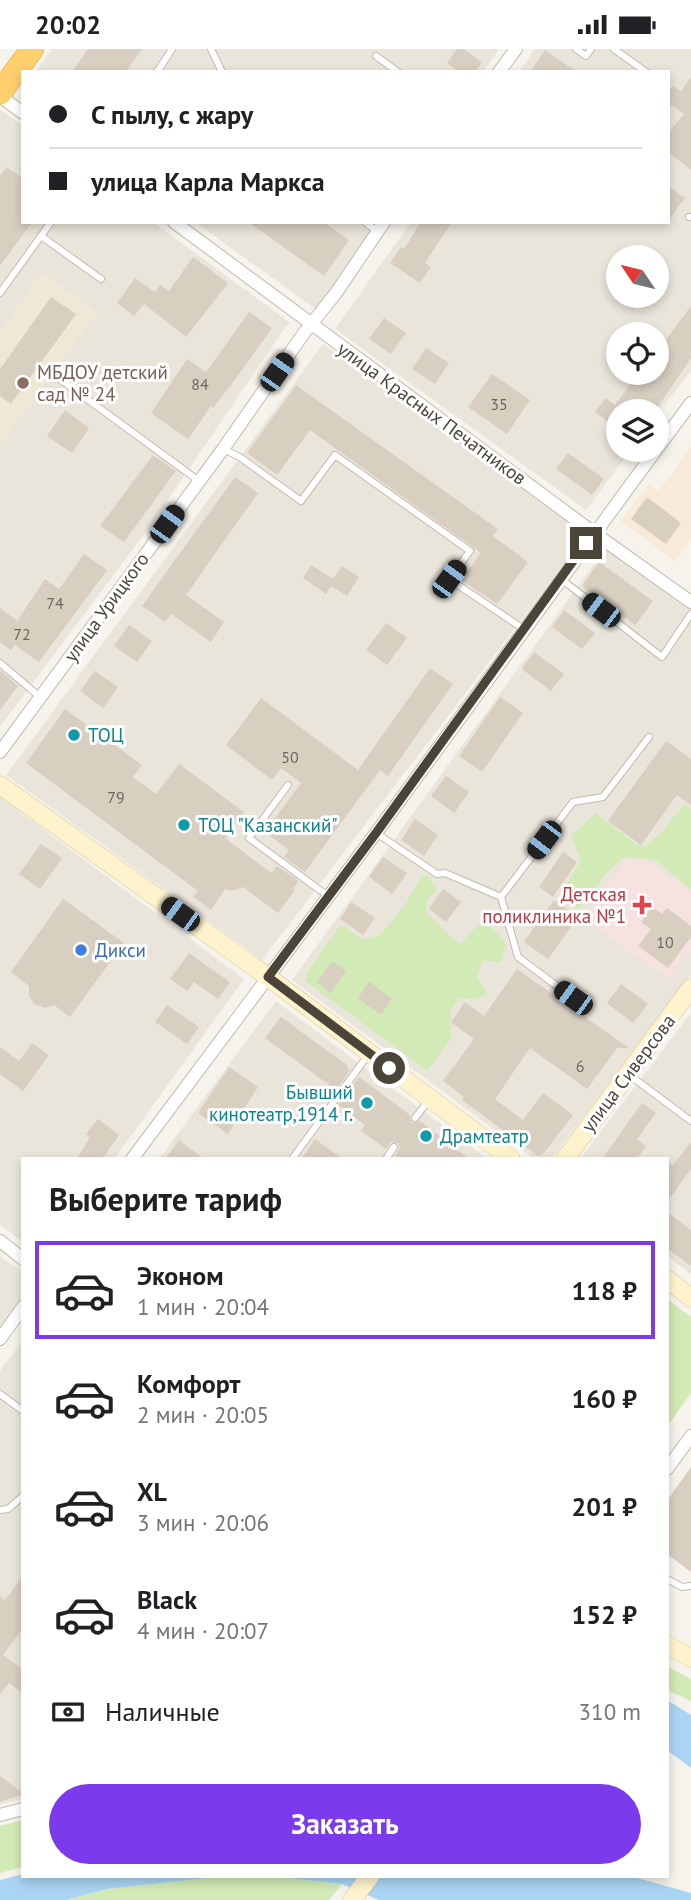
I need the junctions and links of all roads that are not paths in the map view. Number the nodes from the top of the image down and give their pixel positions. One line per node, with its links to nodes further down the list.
1 (32, 49): 14 (highway)
2 (172, 49): 9 (lane)
3 (211, 49): 10 (lane)
4 (516, 49): 12 (street)
5 (576, 49): 6 (lane)
6 (592, 49)
7 (614, 49): 13 (lane)
8 (376, 56): 11 (lane)
9 (158, 70)
10 (221, 70)
11 (395, 70)
12 (500, 70)
13 (643, 70)
14 (0, 95): 15 (street)
15 (21, 111)
16 (50, 224): 19 (lane)
17 (177, 224): 22 (street, улица Красных Печатников)
18 (380, 226): 22 (street, улица Урицкого)
19 (41, 236): 20 (lane); 21 (lane)
20 (101, 279)
21 (0, 293)
22 (312, 325): 26 (street, улица Урицкого); 29 (street, улица Красных Печатников)
23 (57, 377): 28 (lane)
24 (691, 403): 25 (street)
25 (669, 433)
26 (223, 449): 28 (street, улица Урицкого); 33 (lane)
27 (647, 462): 29 (street)
28 (199, 481): 35 (street, улица Урицкого)
29 (594, 533): 30 (street); 31 (street, улица Красных Печатников)
30 (561, 579): 32 (lane); 33 (street)
31 (691, 602)
32 (691, 614)
33 (525, 630): 40 (street)
34 (0, 663): 35 (lane)
35 (40, 697): 37 (street, улица Урицкого)
36 (649, 737): 42 (lane)
37 (0, 753)
38 (0, 785): 43 (main road)
39 (288, 785): 41 (lane)
40 (376, 833): 41 (street); 42 (lane)
41 (328, 896): 43 (street)
42 (501, 897): 45 (lane)
43 (268, 977): 46 (main road); 52 (street)
44 (691, 988): 47 (main road, улица Сиверсова)
45 (573, 998)
46 (369, 1053): 48 (main road); 53 (lane)
47 (627, 1073): 50 (lane); 56 (main road, улица Сиверсова)
48 (430, 1099): 49 (lane); 55 (main road)
49 (415, 1118)
50 (691, 1121)
51 (394, 1147): 54 (lane)
52 (133, 1157)
53 (293, 1157)
54 (387, 1157)
55 (508, 1157)
56 (566, 1157)
57 (0, 1241): 58 (street)
58 (21, 1257)
59 (669, 1281): 60 (main road)
60 (691, 1298)
61 (21, 1310): 62 (street)
62 (0, 1339)
63 (0, 1394): 64 (lane)
64 (21, 1410)
65 (691, 1436): 66 (street)
66 (669, 1466)
67 (21, 1498): 68 (lane)
68 (0, 1510)
69 (669, 1580): 70 (lane)
70 (691, 1586)
71 (669, 1647): 72 (main road)
72 (691, 1658)
73 (21, 1810): 74 (street)
74 (0, 1815)
75 (368, 1878): 76 (main road)
76 (352, 1900)

